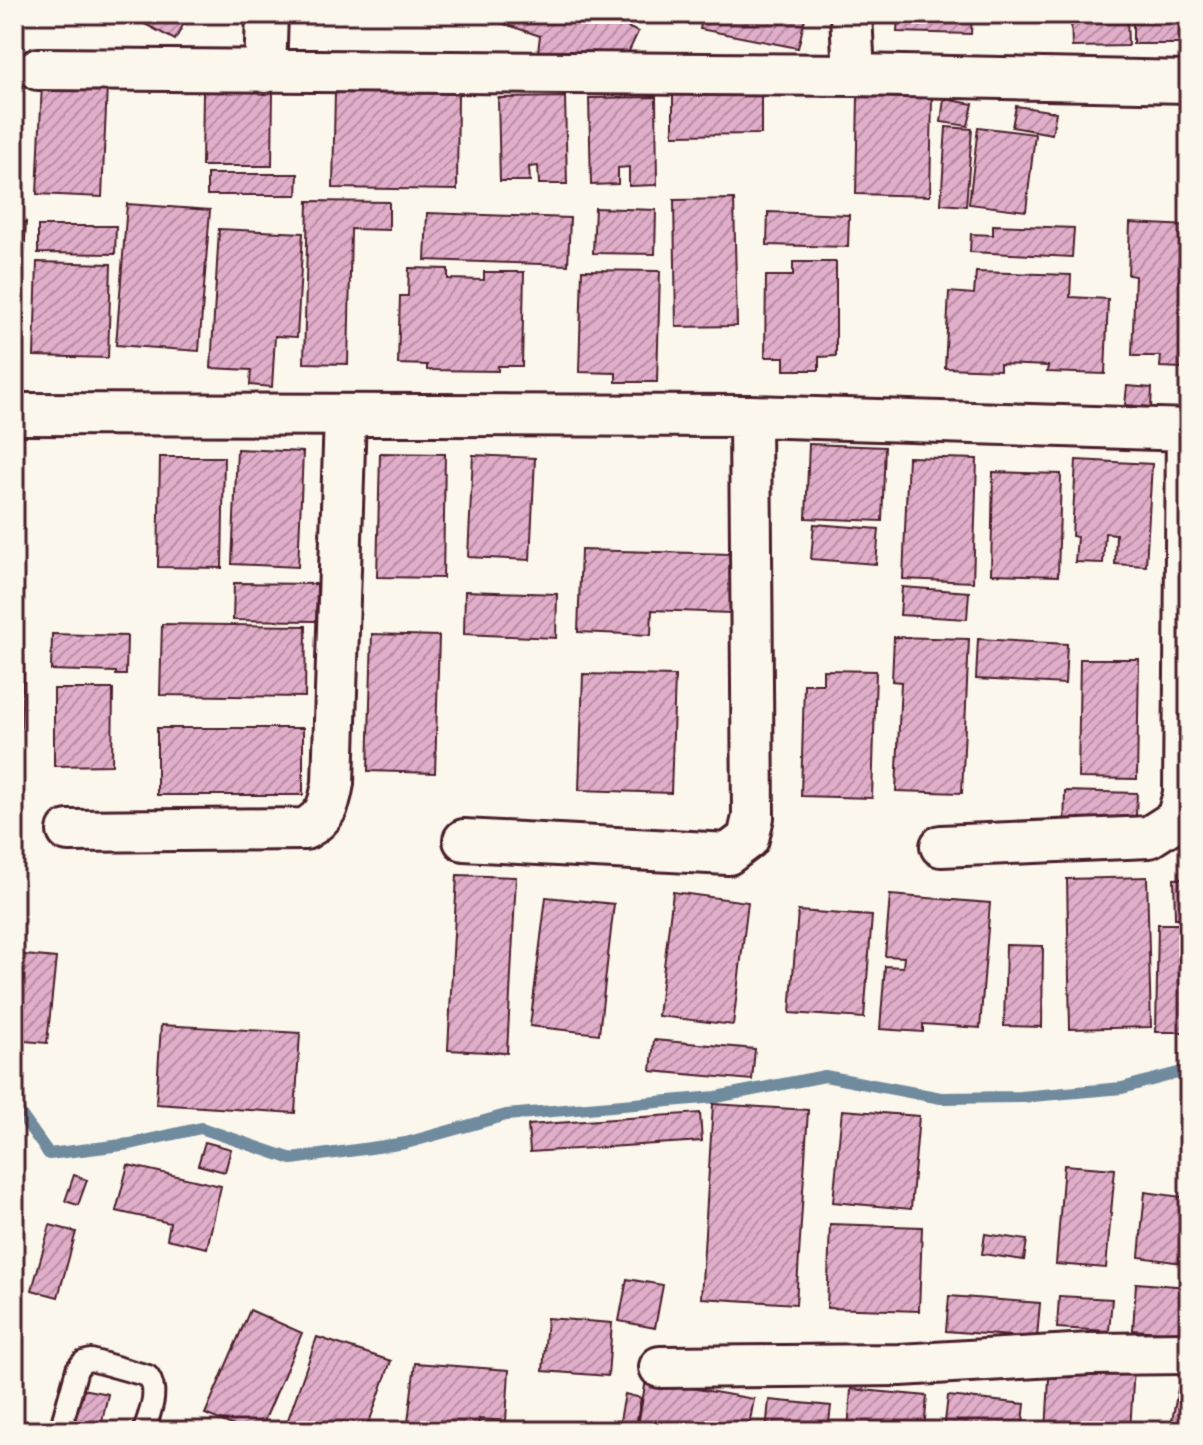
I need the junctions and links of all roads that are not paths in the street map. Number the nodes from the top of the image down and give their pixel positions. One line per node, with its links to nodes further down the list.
1 (267, 14): 4 (street)
2 (851, 14): 5 (street)
3 (38, 69): 4 (street)
4 (265, 72): 5 (street)
5 (854, 75): 6 (street)
6 (1189, 82)
7 (20, 414): 8 (street)
8 (345, 416): 9 (street); 11 (street)
9 (750, 416): 10 (street); 12 (street)
10 (1188, 430): 13 (street)
11 (68, 831)
12 (464, 840)
13 (941, 846)
14 (1189, 1353): 15 (street)
15 (660, 1367)
16 (60, 1431): 17 (lane)
17 (144, 1431)

